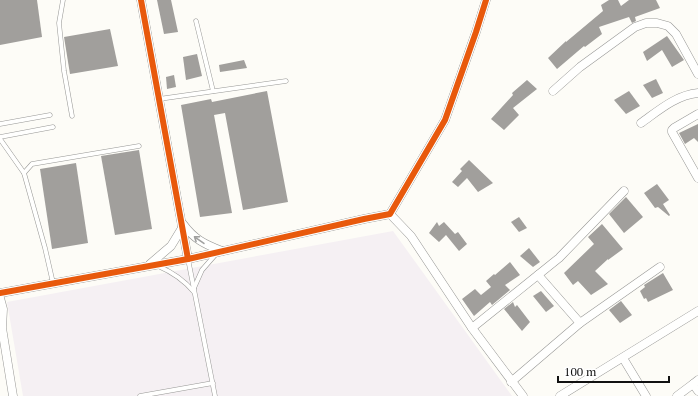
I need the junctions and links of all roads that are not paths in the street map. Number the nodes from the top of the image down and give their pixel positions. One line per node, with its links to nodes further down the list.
1 (62, 0): 13 (lane)
2 (141, 0): 10 (street)
3 (486, 0): 22 (street)
4 (196, 21): 7 (lane)
5 (698, 74): 8 (street)
6 (286, 81): 7 (lane)
7 (213, 91): 10 (lane)
8 (553, 91)
9 (698, 93): 14 (street)
10 (159, 100): 23 (street)
11 (698, 114): 20 (street)
12 (50, 115): 15 (lane)
13 (72, 116)
14 (641, 123)
15 (0, 124)
16 (53, 128): 17 (lane)
17 (0, 138): 19 (lane)
18 (139, 146): 19 (lane)
19 (24, 173): 29 (lane)
20 (698, 178)
21 (624, 191): 28 (street)
22 (390, 214): 24 (street); 36 (street)
23 (182, 225): 24 (street, one-way to 23); 25 (street); 26 (street)
24 (220, 251): 25 (street); 30 (lane)
25 (188, 259): 26 (street); 30 (lane)
26 (151, 265): 29 (street); 30 (lane)
27 (660, 267): 34 (street)
28 (538, 275): 34 (street); 36 (street)
29 (53, 284): 31 (street)
30 (194, 291): 40 (lane)
31 (0, 293)
32 (0, 298): 35 (street)
33 (698, 311): 37 (street)
34 (580, 323): 38 (street)
35 (1, 326): 42 (street)
36 (472, 328): 38 (street)
37 (622, 358): 46 (street); 47 (street)
38 (511, 382): 45 (street)
39 (696, 382): 41 (street); 48 (street)
40 (213, 383): 43 (lane); 44 (lane)
41 (698, 392)
42 (13, 396)
43 (140, 396)
44 (215, 396)
45 (523, 396)
46 (560, 396)
47 (646, 396)
48 (677, 396)

